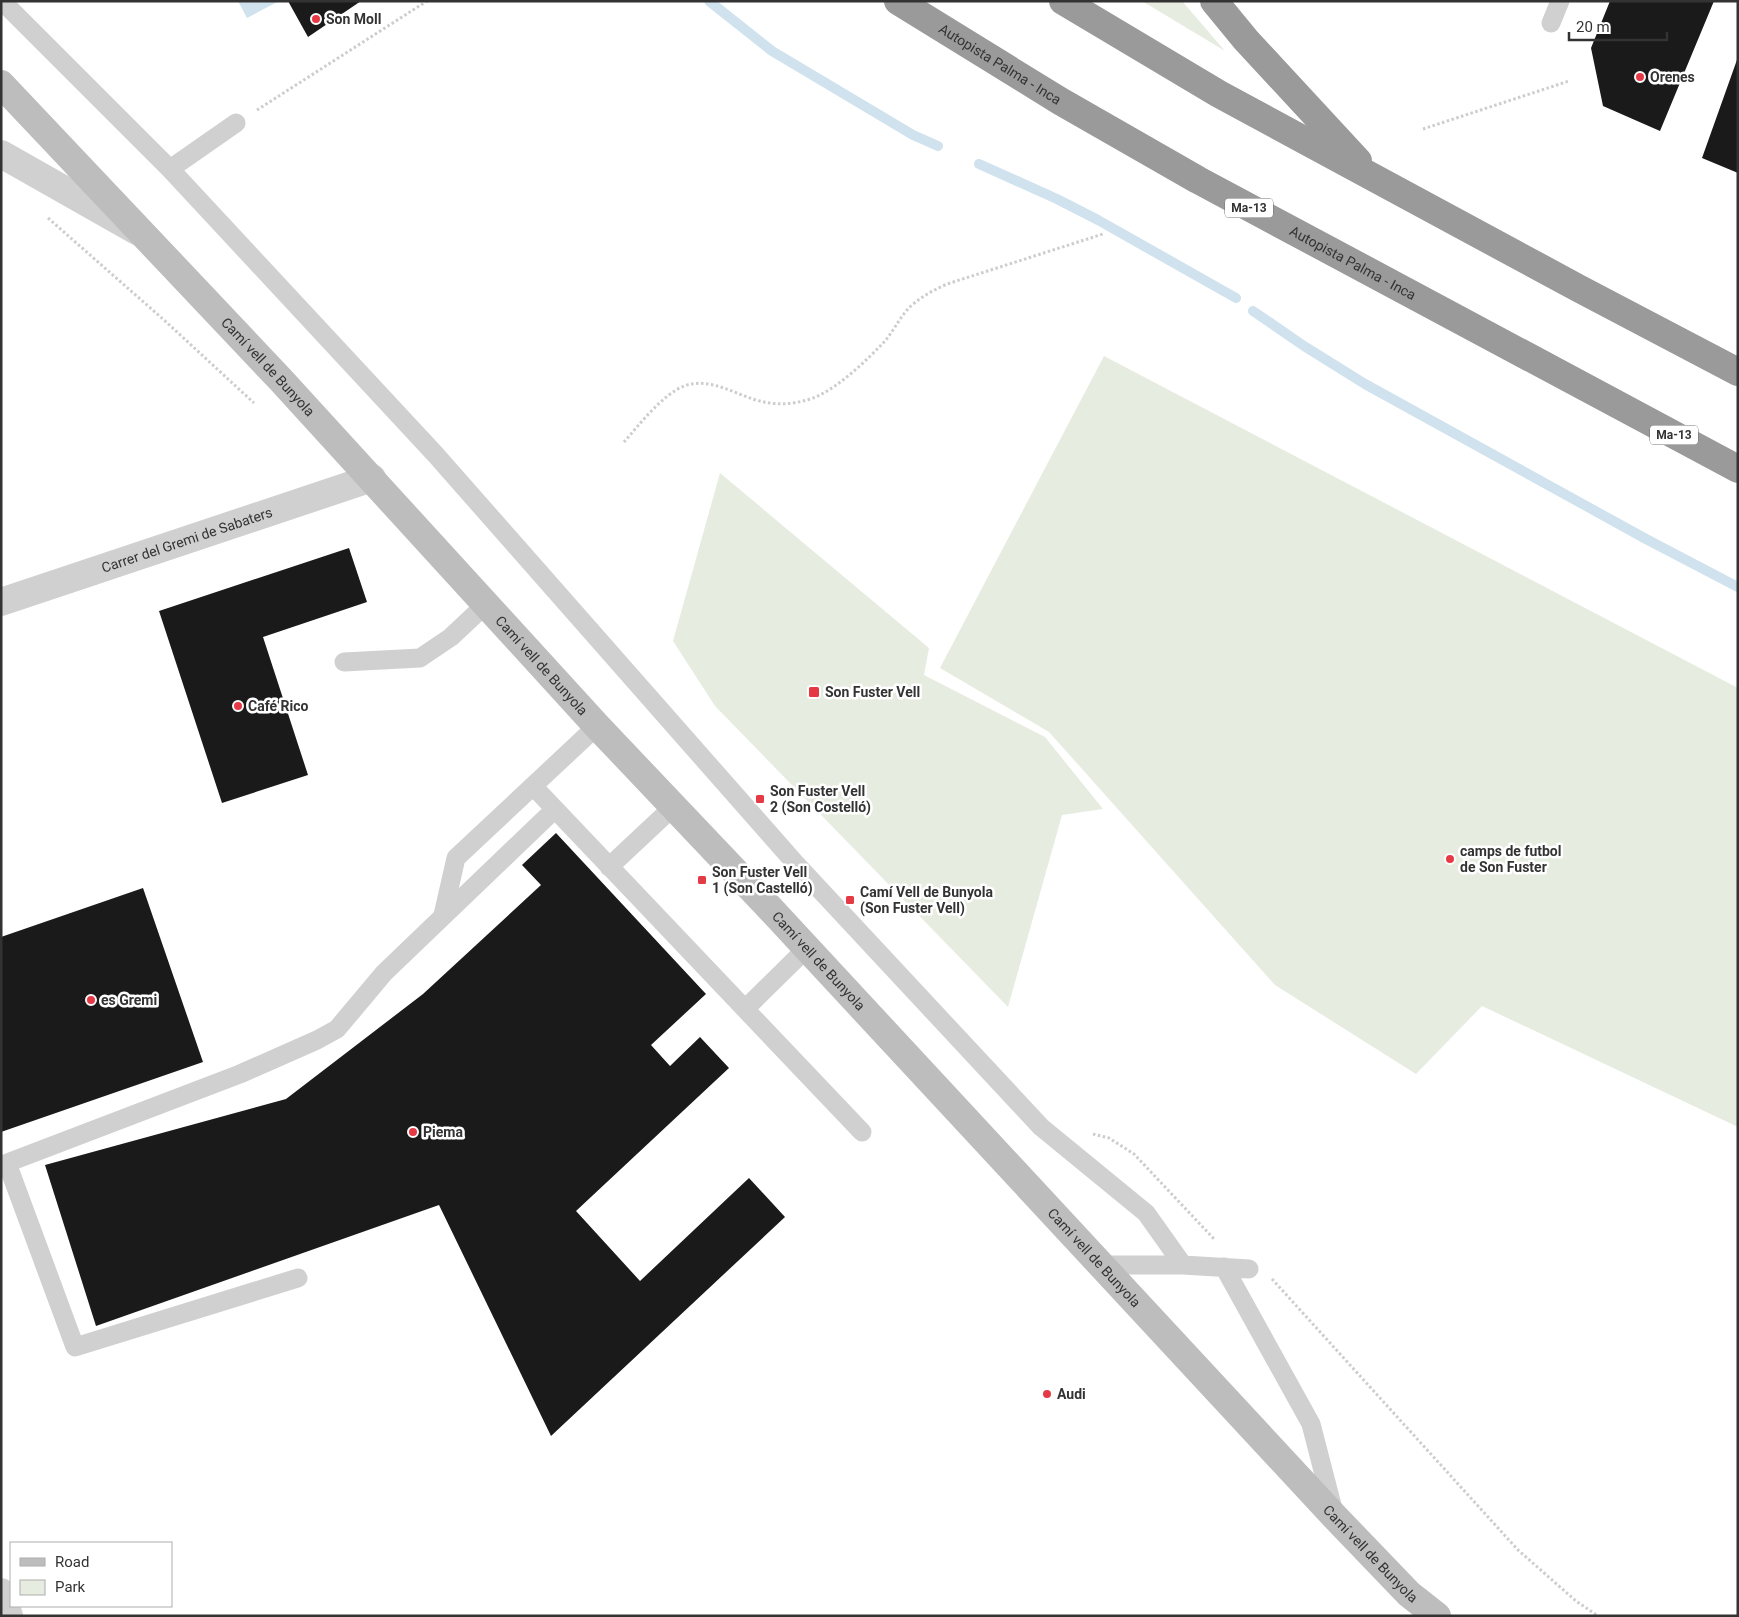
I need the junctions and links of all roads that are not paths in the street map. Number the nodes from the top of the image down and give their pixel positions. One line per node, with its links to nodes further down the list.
1 (2, 1): 10 (lane)
2 (898, 1): 14 (highway, Autopista Palma - Inca / Ma-13)
3 (1063, 1): 11 (highway)
4 (1214, 1): 11 (highway)
5 (1560, 1): 6 (lane)
6 (1551, 23)
7 (1, 84): 12 (main road, Camí vell de Bunyola)
8 (236, 123): 10 (lane)
9 (1, 154): 12 (street, Camí vell de Bunyola)
10 (170, 169): 28 (lane)
11 (1373, 177): 13 (highway)
12 (142, 235): 15 (main road, Camí vell de Bunyola)
13 (1738, 372)
14 (1738, 469)
15 (372, 478): 16 (street, Carrer del Gremi de Sabaters); 17 (main road, Camí vell de Bunyola)
16 (1, 602)
17 (485, 605): 18 (lane); 19 (main road, Camí vell de Bunyola)
18 (344, 662)
19 (597, 726): 20 (lane); 21 (main road, Camí vell de Bunyola)
20 (533, 786): 22 (lane); 24 (lane)
21 (673, 807): 23 (lane); 25 (main road, Camí vell de Bunyola)
22 (554, 810): 23 (lane); 24 (lane)
23 (609, 867): 26 (lane)
24 (442, 915): 32 (lane)
25 (807, 948): 26 (lane); 29 (main road, Camí vell de Bunyola)
26 (745, 1009): 27 (lane)
27 (862, 1132)
28 (1183, 1264): 29 (lane); 30 (lane)
29 (1101, 1265): 33 (main road, Camí vell de Bunyola)
30 (1224, 1267): 31 (lane); 33 (lane)
31 (1249, 1269)
32 (298, 1278)
33 (1335, 1517): 36 (main road, Camí vell de Bunyola)
34 (1, 1592): 35 (street)
35 (9, 1616)
36 (1438, 1616)

